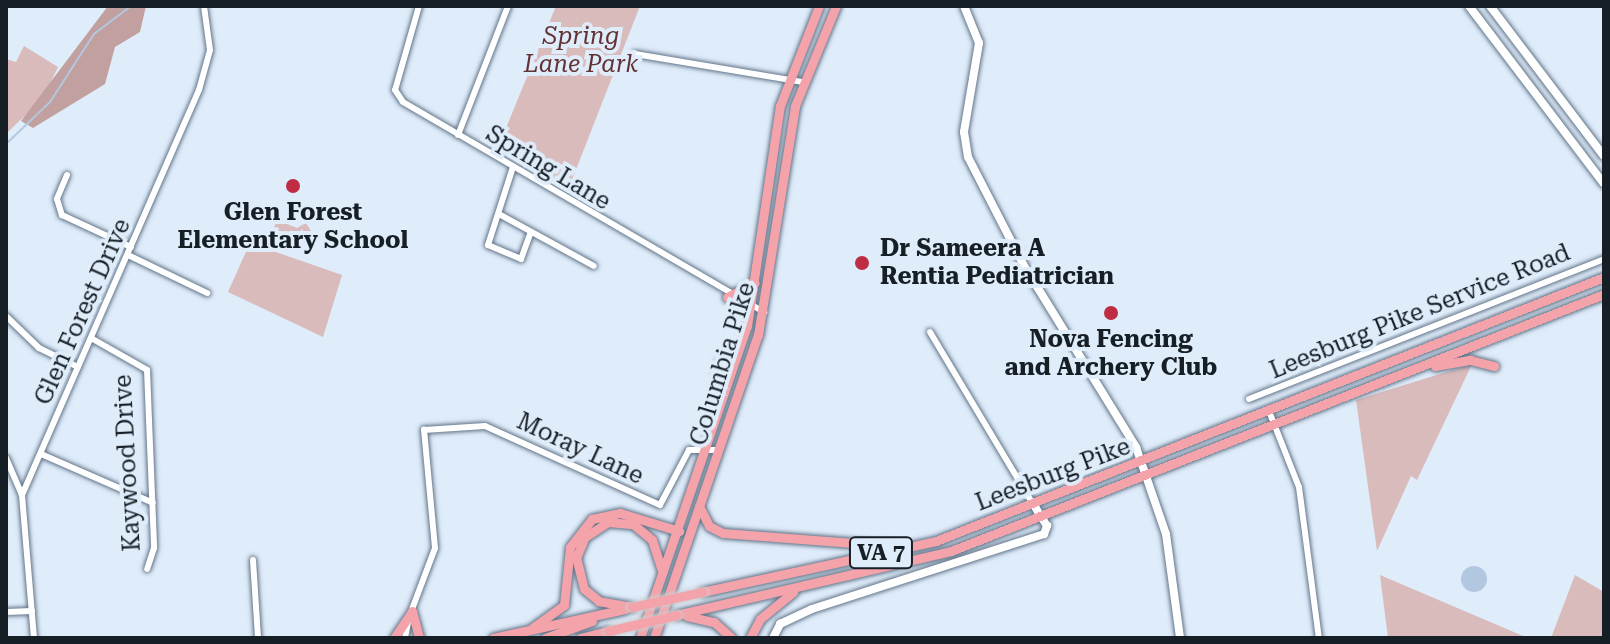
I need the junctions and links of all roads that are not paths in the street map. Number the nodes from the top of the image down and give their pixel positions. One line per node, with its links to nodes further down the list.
1 (204, 6): 19 (street, Glen Forest Drive)
2 (419, 6): 12 (street, Spring Lane)
3 (508, 6): 12 (street)
4 (819, 6): 10 (main road, Columbia Pike)
5 (836, 6): 11 (main road, Columbia Pike)
6 (964, 6): 45 (street)
7 (1469, 6): 16 (street)
8 (1490, 6): 13 (street)
9 (635, 54): 10 (street)
10 (787, 80): 11 (street); 24 (main road, Columbia Pike)
11 (802, 82): 29 (main road, Columbia Pike)
12 (458, 135): 14 (street, Spring Lane)
13 (1604, 156)
14 (513, 167): 17 (street); 27 (street, Spring Lane)
15 (67, 175): 19 (street)
16 (1604, 184)
17 (499, 214): 18 (street); 18 (street)
18 (530, 234): 22 (street)
19 (131, 247): 20 (street, Glen Forest Drive)
20 (128, 255): 25 (street); 32 (street, Glen Forest Drive)
21 (1604, 259): 38 (street, Leesburg Pike Service Road)
22 (594, 266)
23 (1604, 277): 39 (main road, Leesburg Pike / VA 7)
24 (755, 283): 27 (main road); 28 (main road, Columbia Pike)
25 (207, 293)
26 (1604, 294): 36 (main road, Leesburg Pike / VA 7)
27 (727, 297): 28 (street, Spring Lane)
28 (751, 310): 29 (street, Spring Lane); 33 (main road, Columbia Pike)
29 (764, 312): 42 (main road, Columbia Pike)
30 (6, 316): 35 (street)
31 (930, 332): 49 (street)
32 (91, 338): 35 (street, Glen Forest Drive); 48 (street, Kaywood Drive)
33 (734, 365): 37 (street); 41 (main road, Columbia Pike)
34 (1494, 366): 36 (main road)
35 (78, 367): 43 (street, Glen Forest Drive)
36 (1416, 369): 40 (main road, Leesburg Pike / VA 7)
37 (716, 372)
38 (1249, 399)
39 (1269, 411): 40 (street); 45 (main road, Leesburg Pike / VA 7)
40 (1275, 426): 46 (main road, Leesburg Pike / VA 7); 79 (street)
41 (706, 446): 42 (street); 52 (main road, Columbia Pike); 61 (street, Moray Lane)
42 (718, 450): 50 (main road, Columbia Pike)
43 (41, 454): 47 (street, Glen Forest Drive); 48 (street)
44 (6, 458): 47 (street)
45 (1143, 462): 46 (street); 49 (main road, Leesburg Pike / VA 7)
46 (1147, 475): 51 (main road, Leesburg Pike / VA 7); 78 (street)
47 (22, 495): 60 (street, Glen Forest Drive)
48 (153, 503): 56 (street, Kaywood Drive)
49 (1033, 504): 51 (street); 53 (main road, Leesburg Pike / VA 7)
50 (699, 506): 53 (main road); 54 (main road, Columbia Pike)
51 (1044, 517): 58 (main road, Leesburg Pike / VA 7); 77 (street)
52 (677, 530): 54 (main road); 57 (main road, Columbia Pike); 64 (main road)
53 (936, 541): 59 (main road, Leesburg Pike / VA 7, bridge)
54 (686, 542): 74 (main road, Columbia Pike)
55 (253, 560): 66 (street)
56 (147, 569)
57 (662, 574): 59 (main road); 73 (main road, Columbia Pike)
58 (797, 589): 63 (main road, Leesburg Pike / VA 7); 76 (main road)
59 (615, 609): 64 (main road); 71 (main road)
60 (32, 611): 62 (street); 65 (street, Glen Forest Drive)
61 (412, 611): 67 (main road); 68 (street); 69 (main road)
62 (6, 612)
63 (676, 615): 72 (main road, Leesburg Pike / VA 7, bridge); 75 (main road)
64 (531, 629): 70 (main road)
65 (34, 638)
66 (258, 638)
67 (394, 638)
68 (405, 638)
69 (419, 638)
70 (493, 638)
71 (545, 638)
72 (580, 638)
73 (640, 638)
74 (654, 638)
75 (732, 638)
76 (750, 638)
77 (773, 638)
78 (1180, 638)
79 (1319, 638)

